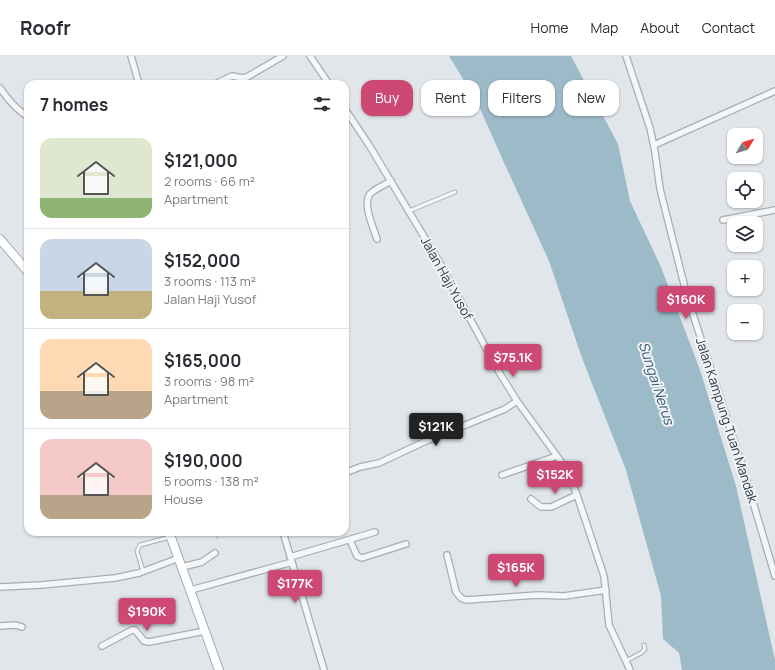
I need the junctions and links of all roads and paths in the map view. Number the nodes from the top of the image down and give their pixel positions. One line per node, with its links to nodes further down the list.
1 (131, 56): 5 (street)
2 (283, 56): 6 (street)
3 (310, 56): 7 (street)
4 (626, 56): 12 (street, Jalan Kampung Tuan Mandak)
5 (138, 80)
6 (224, 80)
7 (326, 80)
8 (0, 88): 10 (street)
9 (775, 91): 12 (street)
10 (24, 114)
11 (349, 115): 13 (street, Jalan Haji Yusof)
12 (654, 145): 39 (street, Jalan Kampung Tuan Mandak)
13 (391, 182): 16 (street, Jalan Haji Yusof); 19 (street)
14 (455, 192): 16 (lane)
15 (775, 210): 17 (street)
16 (409, 211): 21 (street, Jalan Haji Yusof)
17 (723, 220)
18 (0, 239): 20 (main road)
19 (377, 240)
20 (24, 267)
21 (517, 401): 22 (street, Jalan Haji Yusof); 23 (street)
22 (557, 456): 24 (street); 25 (street, Jalan Haji Yusof)
23 (349, 472)
24 (502, 475)
25 (577, 495): 26 (street); 42 (street, Jalan Haji Yusof)
26 (532, 499)
27 (375, 532): 31 (street)
28 (165, 536): 38 (lane)
29 (171, 536): 35 (main road)
30 (284, 536): 36 (street)
31 (350, 540): 32 (street); 36 (street)
32 (406, 544)
33 (215, 553): 37 (street)
34 (447, 555): 42 (street)
35 (179, 558): 37 (main road); 38 (street)
36 (291, 560): 41 (street); 50 (street)
37 (182, 567): 41 (main road)
38 (143, 571): 40 (street)
39 (775, 576)
40 (0, 587)
41 (190, 590): 45 (main road)
42 (606, 590): 48 (street, Jalan Haji Yusof)
43 (0, 626): 44 (street)
44 (22, 627)
45 (205, 631): 47 (street); 49 (main road)
46 (644, 645): 48 (lane)
47 (102, 646)
48 (626, 661): 51 (street, Jalan Haji Yusof)
49 (220, 670)
50 (324, 670)
51 (630, 670)

